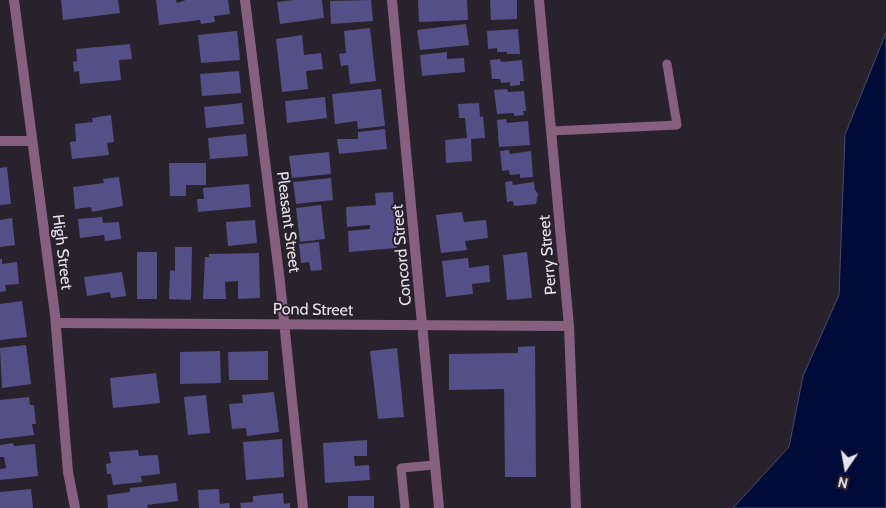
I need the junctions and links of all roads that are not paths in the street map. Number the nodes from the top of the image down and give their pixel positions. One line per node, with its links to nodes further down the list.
1 (14, 0): 8 (street, High Street)
2 (244, 0): 10 (street, Pleasant Street)
3 (392, 0): 11 (street, Concord Street)
4 (539, 0): 6 (street, Perry Street)
5 (667, 64): 6 (lane)
6 (552, 131): 12 (street, Perry Street)
7 (0, 140): 8 (street)
8 (32, 141): 9 (street, High Street)
9 (56, 323): 10 (street, Pond Street); 14 (street, High Street)
10 (284, 324): 11 (street, Pond Street); 15 (street, Pleasant Street)
11 (423, 326): 12 (street, Pond Street); 13 (street, Concord Street)
12 (569, 326): 18 (street, Perry Street)
13 (435, 465): 16 (lane); 17 (street, Concord Street)
14 (75, 508)
15 (303, 508)
16 (405, 508)
17 (440, 508)
18 (576, 508)

